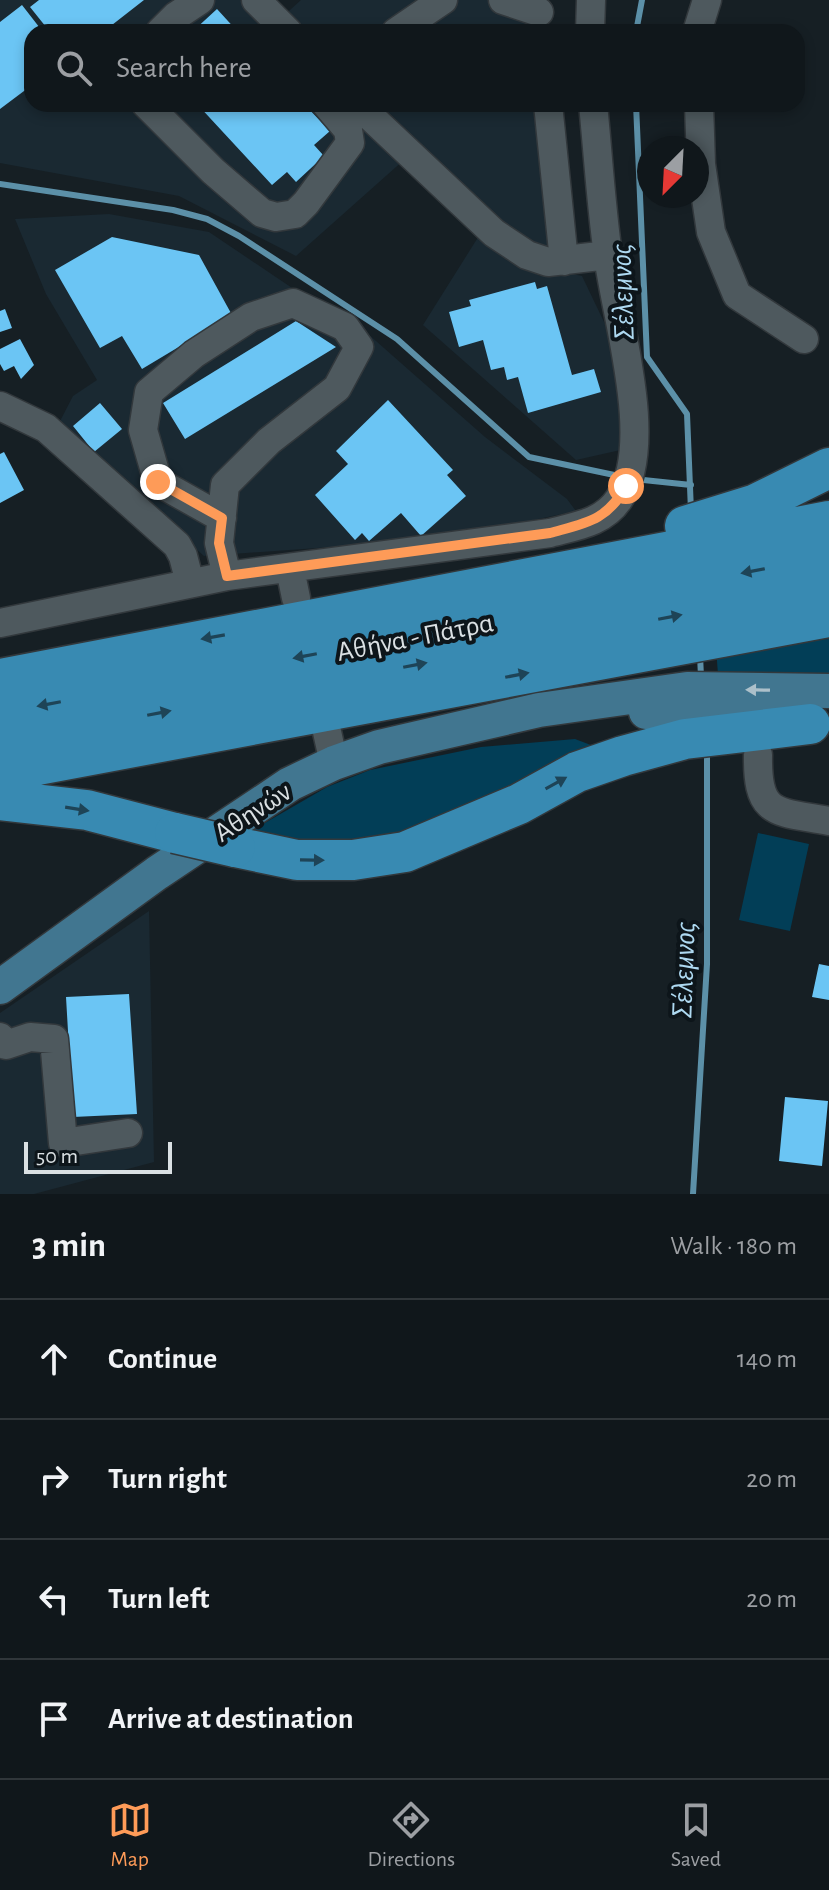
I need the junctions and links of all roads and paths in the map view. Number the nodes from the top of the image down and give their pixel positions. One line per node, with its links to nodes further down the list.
1 (200, 0): 9 (street)
2 (233, 0): 7 (street)
3 (443, 0): 11 (street)
4 (503, 0): 8 (street)
5 (591, 0): 12 (street)
6 (707, 0): 13 (street)
7 (264, 10): 10 (street)
8 (539, 15)
9 (168, 24)
10 (279, 24)
11 (408, 24)
12 (590, 24)
13 (700, 24)
14 (154, 112): 15 (street)
15 (333, 112)
16 (365, 112): 21 (street)
17 (549, 112): 21 (street)
18 (594, 112): 20 (street)
19 (699, 112): 22 (street)
20 (608, 255): 21 (street); 28 (street)
21 (564, 261)
22 (804, 339)
23 (0, 406): 30 (street)
24 (829, 468): 31 (highway)
25 (222, 518): 25 (street); 29 (street)
26 (829, 521): 31 (highway)
27 (829, 556): 37 (highway, Αθήνα - Πάτρα, one-way to 37)
28 (290, 569): 29 (street); 33 (street)
29 (227, 576): 30 (street)
30 (190, 583): 35 (street)
31 (510, 583): 36 (highway, one-way to 36)
32 (829, 586): 40 (highway, Αθήνα - Πάτρα, one-way to 32)
33 (296, 598)
34 (829, 617): 43 (highway, one-way to 34)
35 (0, 623)
36 (0, 679)
37 (0, 713)
38 (823, 713): 42 (main road, Αθηνών); 44 (highway, one-way to 38, bridge)
39 (325, 723): 42 (street)
40 (0, 743)
41 (758, 755): 45 (street)
42 (334, 763): 46 (main road, Αθηνών)
43 (0, 772)
44 (0, 800)
45 (829, 821)
46 (0, 987)
47 (0, 1037): 48 (street)
48 (128, 1133)

